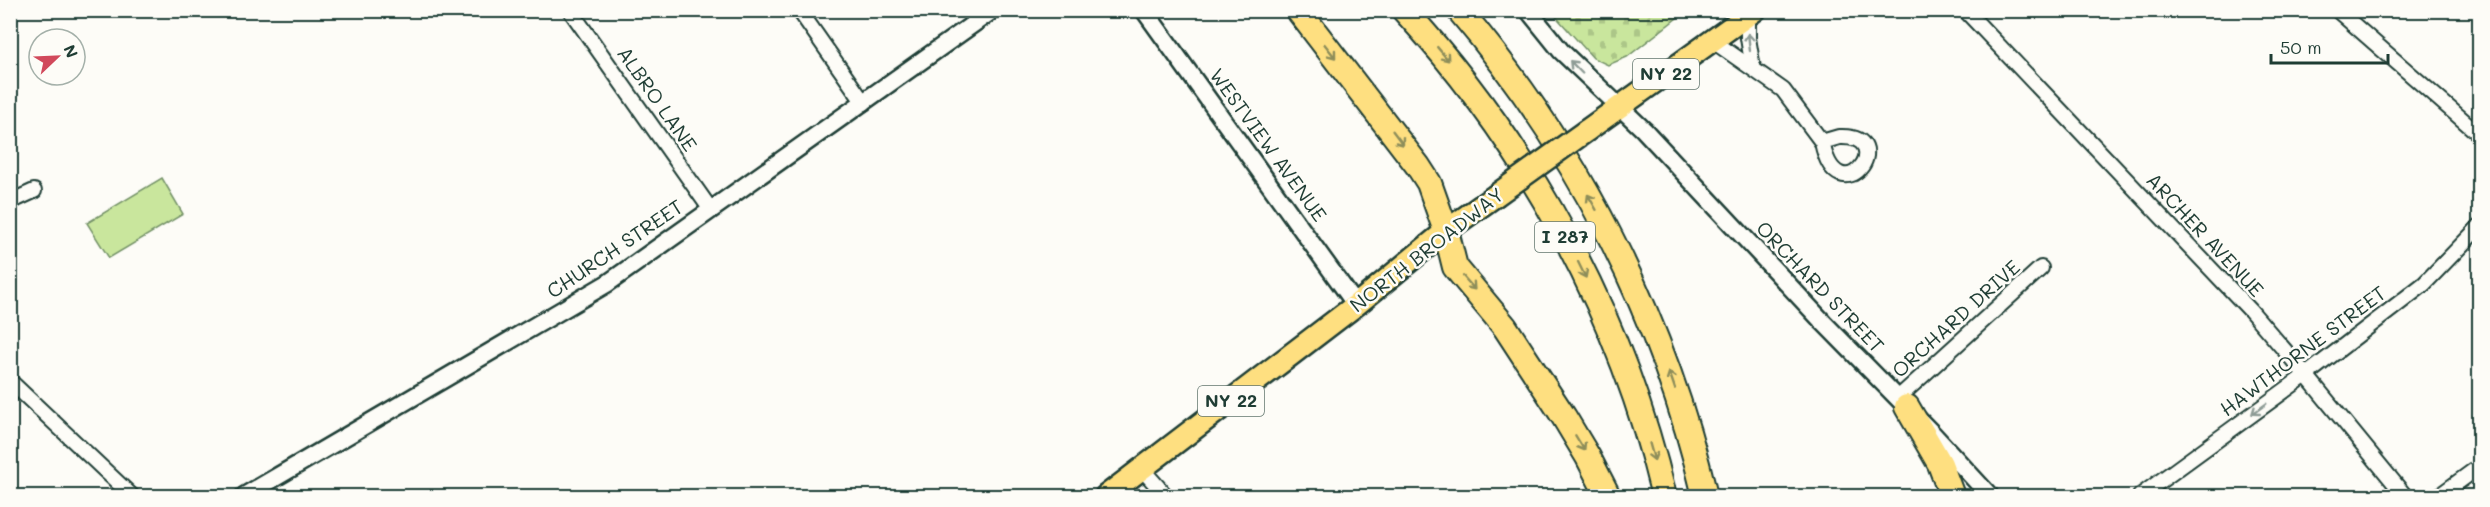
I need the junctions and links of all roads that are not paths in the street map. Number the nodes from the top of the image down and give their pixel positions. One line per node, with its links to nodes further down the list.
1 (570, 10): 20 (street, ALBRO LANE)
2 (799, 10): 14 (street)
3 (993, 10): 14 (street, CHURCH STREET)
4 (1144, 10): 24 (street, WESTVIEW AVENUE)
5 (1299, 10): 22 (highway, one-way to 22)
6 (1404, 10): 35 (highway, I 287, one-way to 35)
7 (1459, 10): 36 (highway, I 287, one-way to 7)
8 (1528, 10): 15 (street, ORCHARD STREET, one-way to 8)
9 (1965, 10): 25 (street, ARCHER AVENUE)
10 (2337, 10): 16 (street)
11 (1751, 13): 12 (main road, NORTH BROADWAY / NY 22); 13 (street, one-way to 11)
12 (1713, 40): 13 (street); 15 (main road, NORTH BROADWAY / NY 22)
13 (1753, 68): 17 (street)
14 (864, 103): 20 (street, CHURCH STREET)
15 (1619, 107): 22 (main road, NORTH BROADWAY / NY 22, bridge); 27 (street, ORCHARD STREET)
16 (2480, 135)
17 (1822, 142)
18 (34, 191): 19 (street)
19 (10, 202)
20 (711, 210): 31 (street, CHURCH STREET)
21 (2480, 226): 25 (street, HAWTHORNE STREET)
22 (1446, 231): 24 (main road, NORTH BROADWAY / NY 22); 34 (highway, one-way to 34)
23 (2041, 268): 27 (street, ORCHARD DRIVE)
24 (1356, 305): 29 (main road, NORTH BROADWAY / NY 22)
25 (2306, 375): 39 (street, HAWTHORNE STREET, one-way to 39); 40 (street, ARCHER AVENUE)
26 (10, 381): 30 (street)
27 (1902, 403): 37 (highway); 38 (street, ORCHARD STREET)
28 (2480, 466): 41 (street)
29 (1142, 469): 32 (main road, NORTH BROADWAY / NY 22); 33 (street)
30 (132, 496)
31 (244, 496)
32 (1106, 496)
33 (1166, 496)
34 (1608, 496)
35 (1664, 496)
36 (1705, 496)
37 (1952, 496)
38 (1990, 496)
39 (2140, 496)
40 (2405, 496)
41 (2439, 496)

